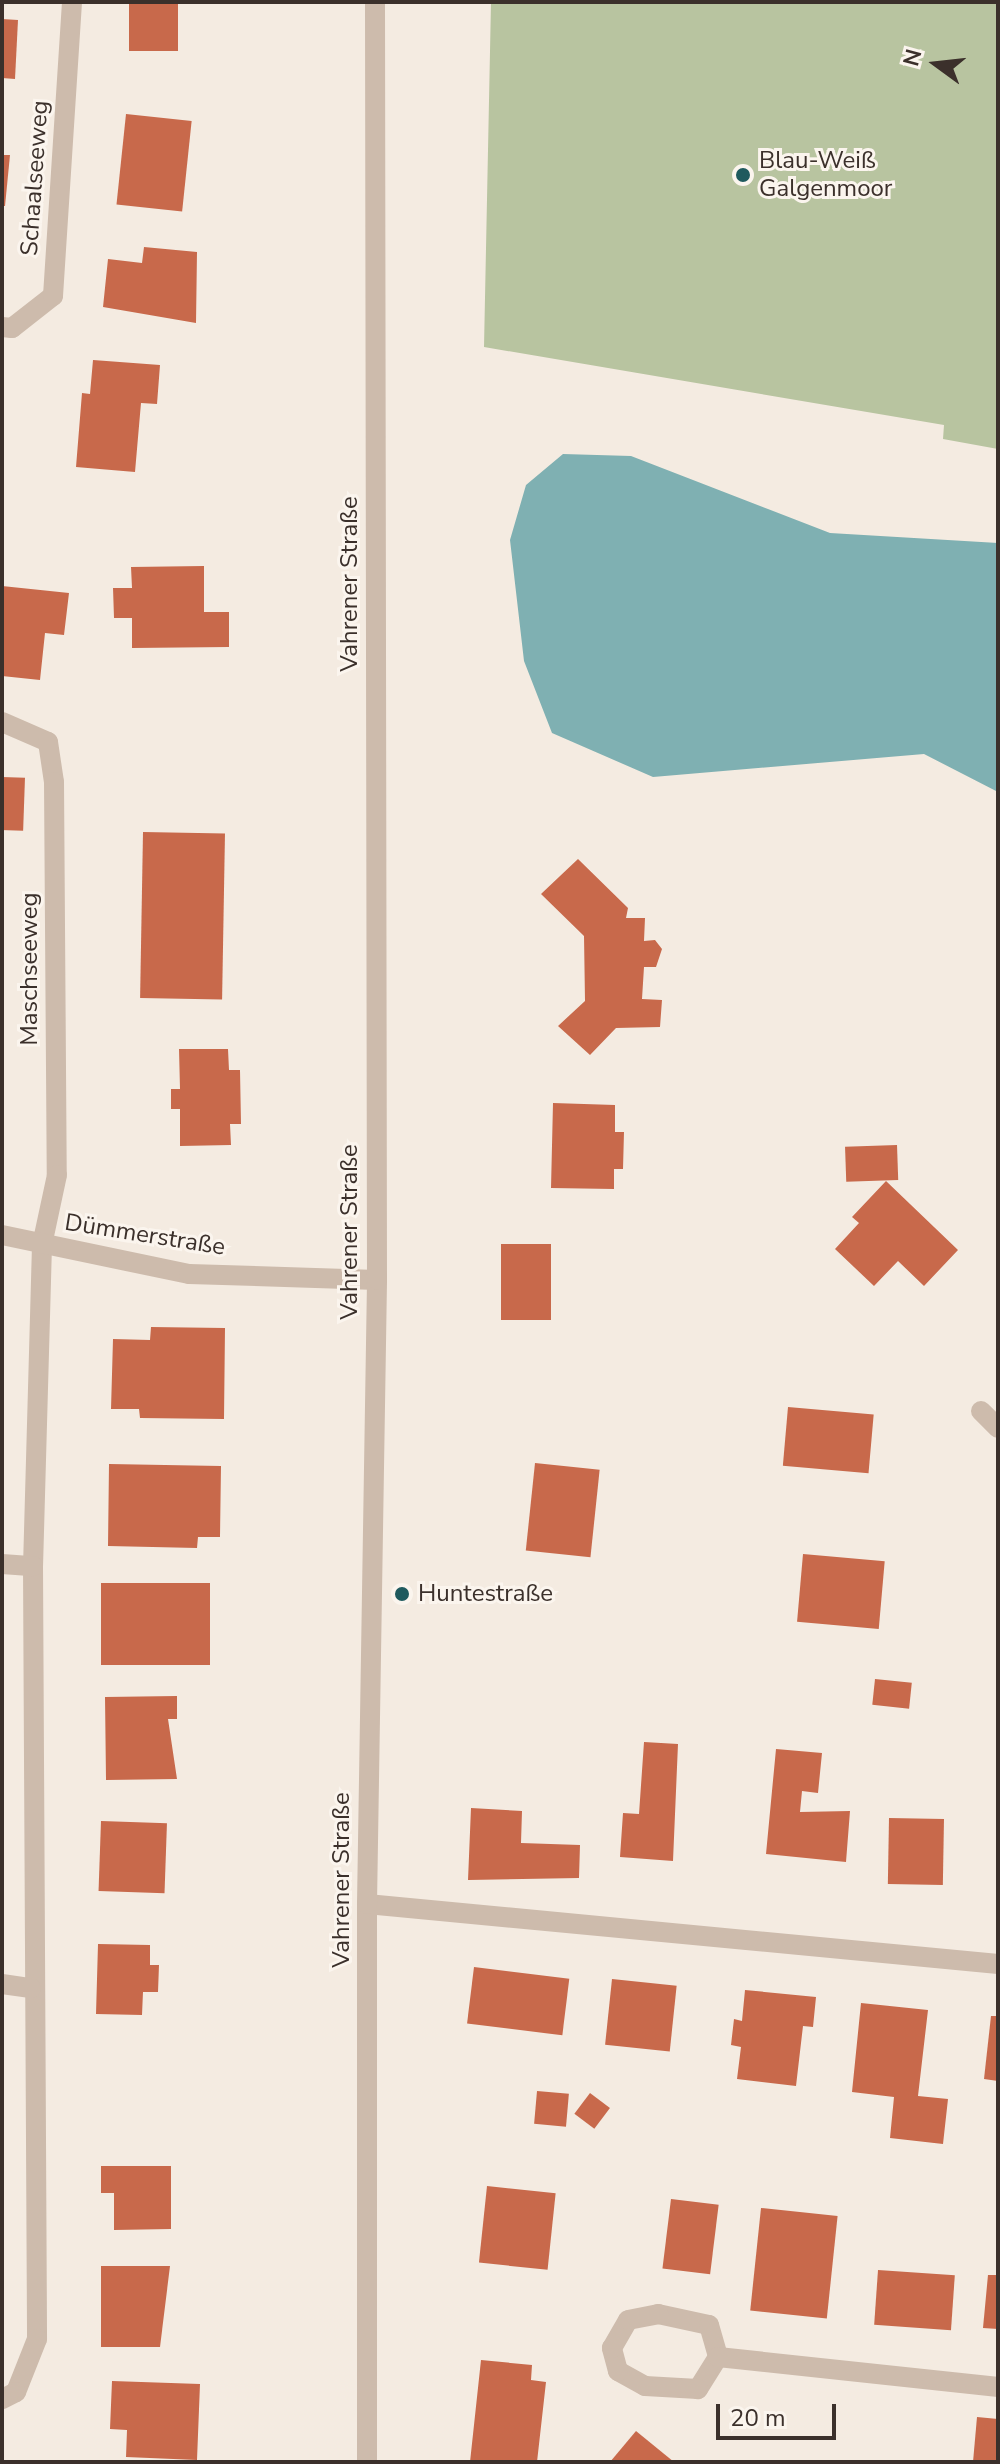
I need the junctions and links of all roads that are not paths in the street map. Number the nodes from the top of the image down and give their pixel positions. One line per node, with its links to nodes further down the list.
1 (72, 2): 3 (street, Schaalseeweg)
2 (375, 2): 7 (street, Vahrener Straße)
3 (2, 327)
4 (2, 722): 6 (street, Maschseeweg)
5 (2, 1235): 6 (street, Dümmerstraße)
6 (42, 1245): 7 (street, Dümmerstraße); 11 (street)
7 (377, 1280): 12 (street, Vahrener Straße)
8 (981, 1411): 9 (street)
9 (998, 1428)
10 (2, 1564): 11 (street)
11 (33, 1566): 15 (street)
12 (367, 1904): 13 (street); 19 (street, Vahrener Straße)
13 (998, 1964)
14 (2, 1984): 15 (street)
15 (31, 1988): 18 (street)
16 (718, 2357): 16 (street); 17 (street)
17 (998, 2387)
18 (2, 2399)
19 (367, 2462)

